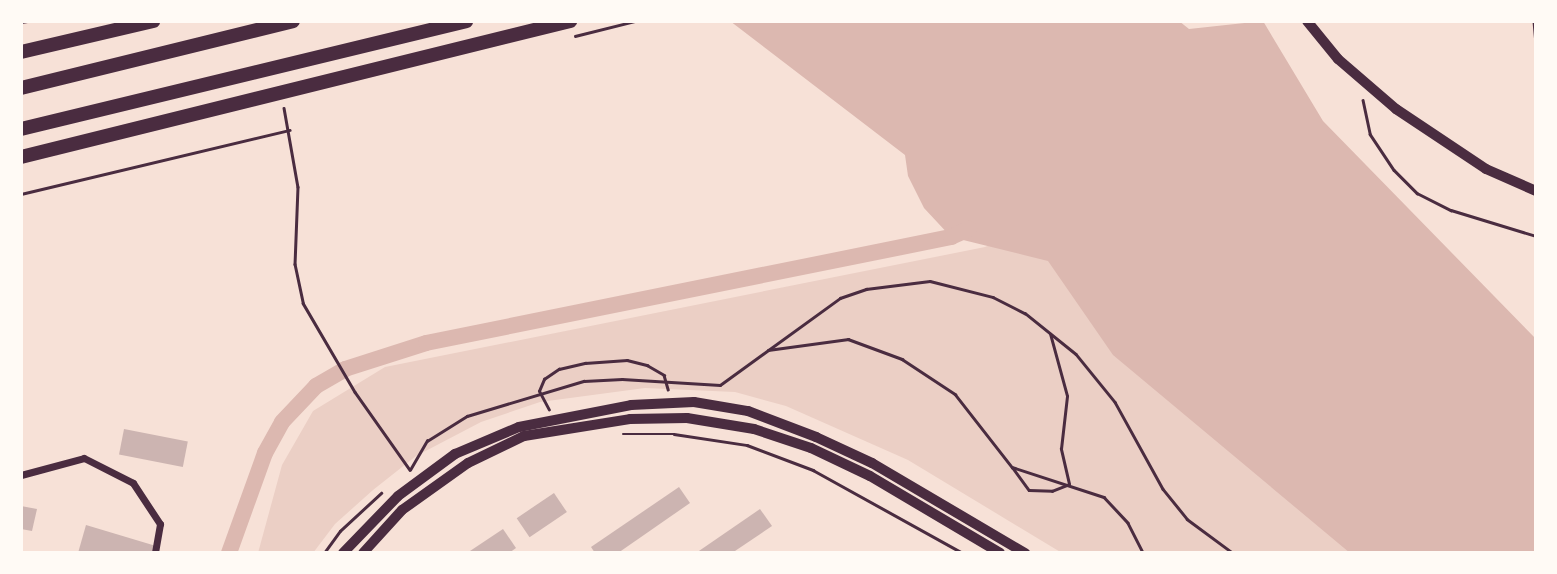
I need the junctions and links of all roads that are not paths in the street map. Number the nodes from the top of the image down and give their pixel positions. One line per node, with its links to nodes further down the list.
1 (153, 21): 6 (main road)
2 (293, 21): 7 (main road)
3 (466, 21): 8 (main road)
4 (570, 21): 9 (main road)
5 (1307, 21): 10 (street)
6 (25, 51)
7 (21, 88)
8 (21, 129)
9 (21, 157)
10 (1536, 191)
11 (21, 475): 12 (street)
12 (155, 553)
13 (343, 553): 16 (street)
14 (363, 553): 15 (street)
15 (1000, 553)
16 (1025, 553)

